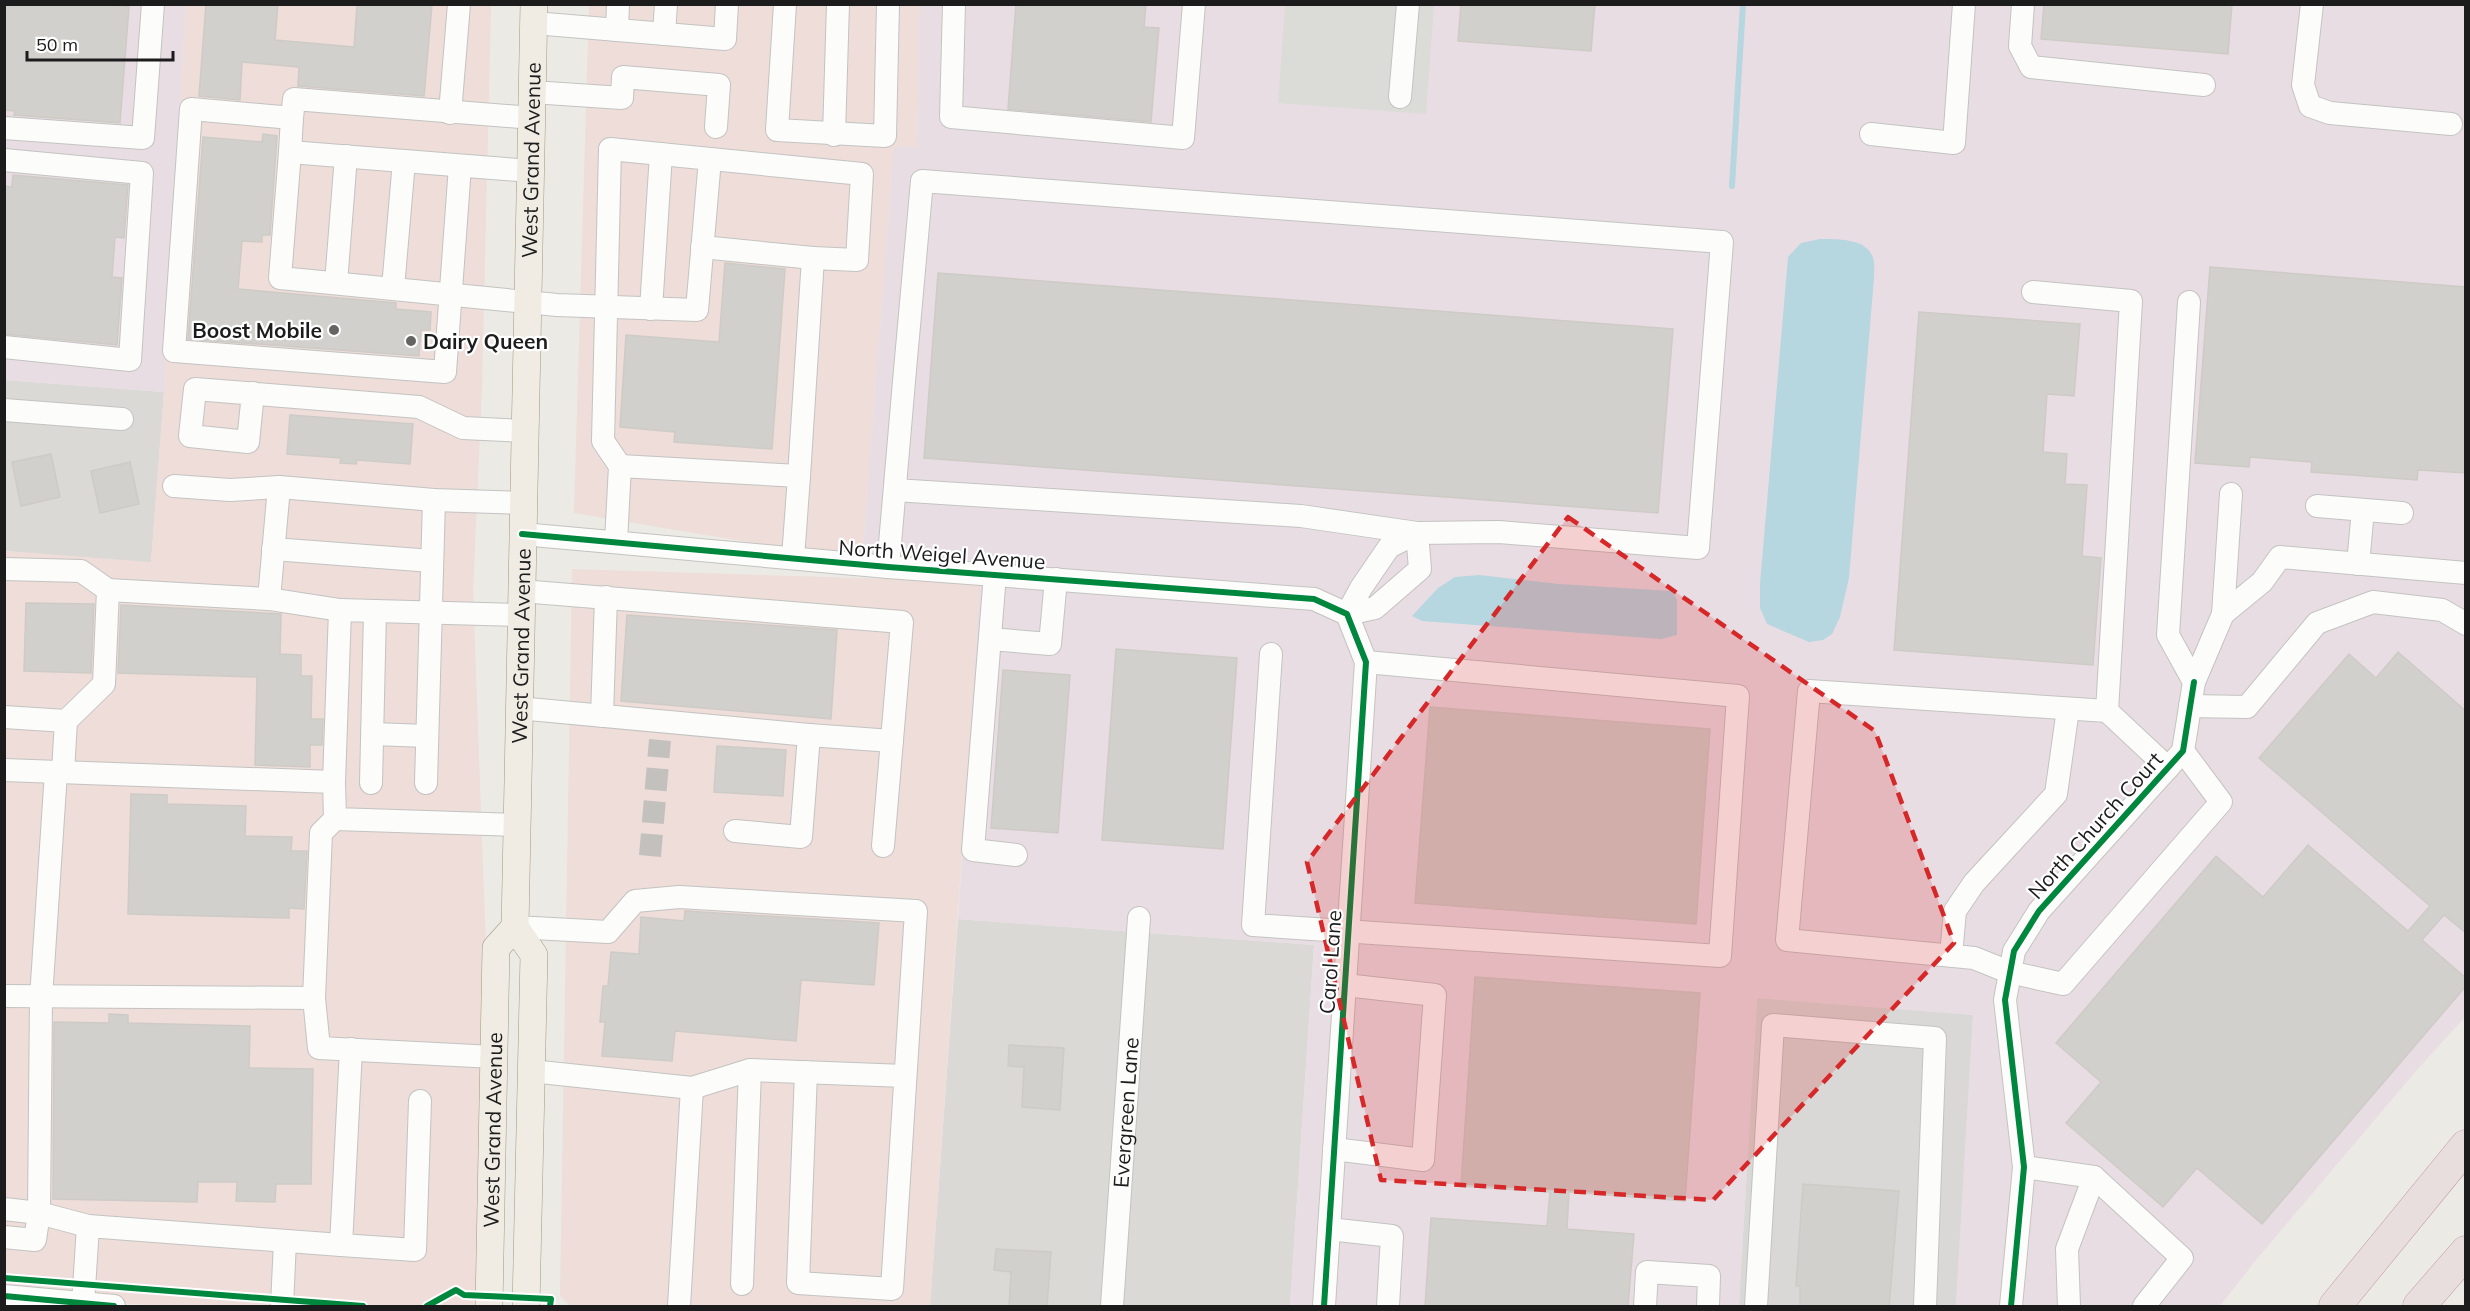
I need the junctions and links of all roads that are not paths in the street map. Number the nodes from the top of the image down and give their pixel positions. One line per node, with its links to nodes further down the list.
1 (153, 4): 25 (street)
2 (459, 4): 21 (street)
3 (618, 4): 16 (street)
4 (666, 4): 17 (street)
5 (727, 4): 17 (street)
6 (785, 4): 27 (street)
7 (838, 4): 27 (street)
8 (888, 4): 27 (street)
9 (954, 4): 10 (street)
10 (1194, 4)
11 (1408, 4): 19 (street)
12 (1964, 4): 26 (street)
13 (2023, 4): 18 (street)
14 (2312, 4): 23 (street)
15 (534, 14): 16 (street); 20 (main road, West Grand Avenue)
16 (617, 30): 17 (street)
17 (664, 34)
18 (2204, 85)
19 (1400, 97)
20 (532, 105): 21 (street); 24 (street); 35 (main road, West Grand Avenue)
21 (450, 112): 22 (street)
22 (292, 118): 28 (street); 41 (street)
23 (2451, 124)
24 (716, 127)
25 (4, 128)
26 (1871, 134)
27 (834, 135)
28 (290, 152): 30 (street); 38 (street)
29 (661, 154): 31 (street); 44 (street); 45 (street)
30 (346, 156): 33 (street); 38 (street)
31 (710, 159): 36 (street); 37 (street)
32 (4, 160): 46 (street)
33 (404, 161): 34 (street); 39 (street)
34 (460, 166): 35 (street); 41 (street)
35 (531, 171): 42 (main road, West Grand Avenue)
36 (702, 247): 37 (street); 45 (street)
37 (813, 258): 52 (street)
38 (336, 283): 39 (street)
39 (393, 288): 41 (street)
40 (2033, 291): 91 (street)
41 (449, 294): 42 (street)
42 (527, 302): 44 (street); 50 (main road, West Grand Avenue)
43 (2189, 303): 87 (street)
44 (606, 308): 45 (street); 51 (street)
45 (651, 309)
46 (4, 347)
47 (253, 393): 50 (street)
48 (4, 410): 49 (street)
49 (122, 419)
50 (525, 431): 58 (main road, West Grand Avenue)
51 (621, 466): 52 (street); 64 (street)
52 (799, 476): 66 (street)
53 (174, 486): 54 (street)
54 (279, 487): 57 (street); 65 (street)
55 (895, 490): 62 (street); 62 (street); 69 (street)
56 (2231, 494): 81 (street)
57 (434, 500): 58 (street); 67 (street)
58 (523, 503): 63 (main road, West Grand Avenue)
59 (2317, 506): 60 (street)
60 (2363, 510): 61 (street); 68 (street)
61 (2402, 513)
62 (1417, 532): 82 (street); 82 (street)
63 (522, 534): 64 (street, North Weigel Avenue); 77 (main road, West Grand Avenue)
64 (616, 542): 66 (street, North Weigel Avenue)
65 (273, 549): 67 (street); 76 (street)
66 (793, 558): 69 (street, North Weigel Avenue)
67 (432, 561): 80 (street)
68 (2358, 564): 71 (street); 81 (street)
69 (888, 567): 72 (street, North Weigel Avenue)
70 (4, 570): 74 (street)
71 (2466, 573)
72 (995, 574): 73 (street, North Weigel Avenue); 84 (street)
73 (1056, 579): 82 (street, North Weigel Avenue); 84 (street)
74 (108, 590): 76 (street); 94 (street)
75 (606, 597): 77 (street); 92 (street); 98 (street)
76 (269, 599): 78 (street)
77 (521, 603): 80 (street); 89 (main road, West Grand Avenue)
78 (340, 610): 79 (street); 103 (street)
79 (375, 611): 80 (street); 95 (street)
80 (431, 612): 97 (street)
81 (2223, 614): 87 (street, North Church Court)
82 (1349, 619): 86 (street, Carol Lane)
83 (2466, 624): 88 (street)
84 (990, 639): 110 (street)
85 (1271, 654): 113 (street)
86 (1365, 662): 113 (street, Carol Lane); 113 (street)
87 (2194, 682): 88 (street, North Church Court)
88 (2190, 706): 99 (street, North Church Court)
89 (518, 708): 92 (street); 107 (main road, West Grand Avenue)
90 (2068, 709): 91 (street); 114 (street); 114 (street)
91 (2107, 711): 100 (street)
92 (602, 716): 96 (street)
93 (4, 717): 94 (street)
94 (66, 721): 102 (street)
95 (373, 734): 97 (street); 104 (street)
96 (809, 735): 98 (street); 108 (street)
97 (427, 736): 105 (street)
98 (892, 741): 109 (street)
99 (2183, 751): 100 (street, North Church Court); 115 (street)
100 (2168, 768): 115 (street, North Church Court)
101 (4, 770): 102 (street)
102 (60, 772): 103 (street); 118 (street)
103 (334, 782): 106 (street)
104 (372, 783)
105 (426, 783)
106 (335, 819): 107 (street); 119 (street)
107 (516, 825): 112 (main road, West Grand Avenue)
108 (735, 831)
109 (883, 846)
110 (1016, 855)
111 (1139, 918): 148 (street, Evergreen Lane)
112 (515, 927): 121 (main road, West Grand Avenue); 123 (main road, West Grand Avenue); 125 (street)
113 (1348, 933): 116 (street, Carol Lane)
114 (1950, 956): 115 (street)
115 (2009, 972): 130 (street, North Church Court)
116 (1345, 985): 129 (street, Carol Lane); 129 (street)
117 (4, 996): 118 (street)
118 (41, 998): 119 (street); 133 (street)
119 (314, 998): 120 (street)
120 (351, 1049): 121 (street); 138 (street)
121 (494, 1057): 145 (main road, West Grand Avenue)
122 (750, 1070): 124 (street); 126 (street); 140 (street)
123 (531, 1071): 126 (street); 146 (main road, West Grand Avenue)
124 (806, 1072): 125 (street); 125 (street)
125 (905, 1076)
126 (692, 1088): 147 (street)
127 (420, 1101): 138 (street)
128 (2466, 1146): 158 (highway)
129 (1334, 1149): 135 (street, Carol Lane)
130 (2024, 1167): 131 (street); 155 (street, North Church Court)
131 (2094, 1177): 156 (street); 157 (street)
132 (4, 1209): 133 (street)
133 (39, 1213): 134 (street); 136 (street)
134 (88, 1226): 137 (street); 142 (street)
135 (1329, 1229): 149 (street, Carol Lane); 150 (street)
136 (4, 1237)
137 (285, 1241): 138 (street); 144 (street)
138 (341, 1245)
139 (2466, 1252): 159 (highway)
140 (742, 1284)
141 (4, 1296): 142 (street)
142 (83, 1304): 143 (street)
143 (114, 1306)
144 (282, 1306)
145 (489, 1306)
146 (526, 1306)
147 (679, 1306)
148 (1112, 1306)
149 (1324, 1306)
150 (1388, 1306)
151 (1645, 1306): 152 (street)
152 (1708, 1306)
153 (1756, 1306): 154 (street)
154 (1925, 1306)
155 (2011, 1306)
156 (2069, 1306)
157 (2144, 1306)
158 (2335, 1306)
159 (2419, 1306)

